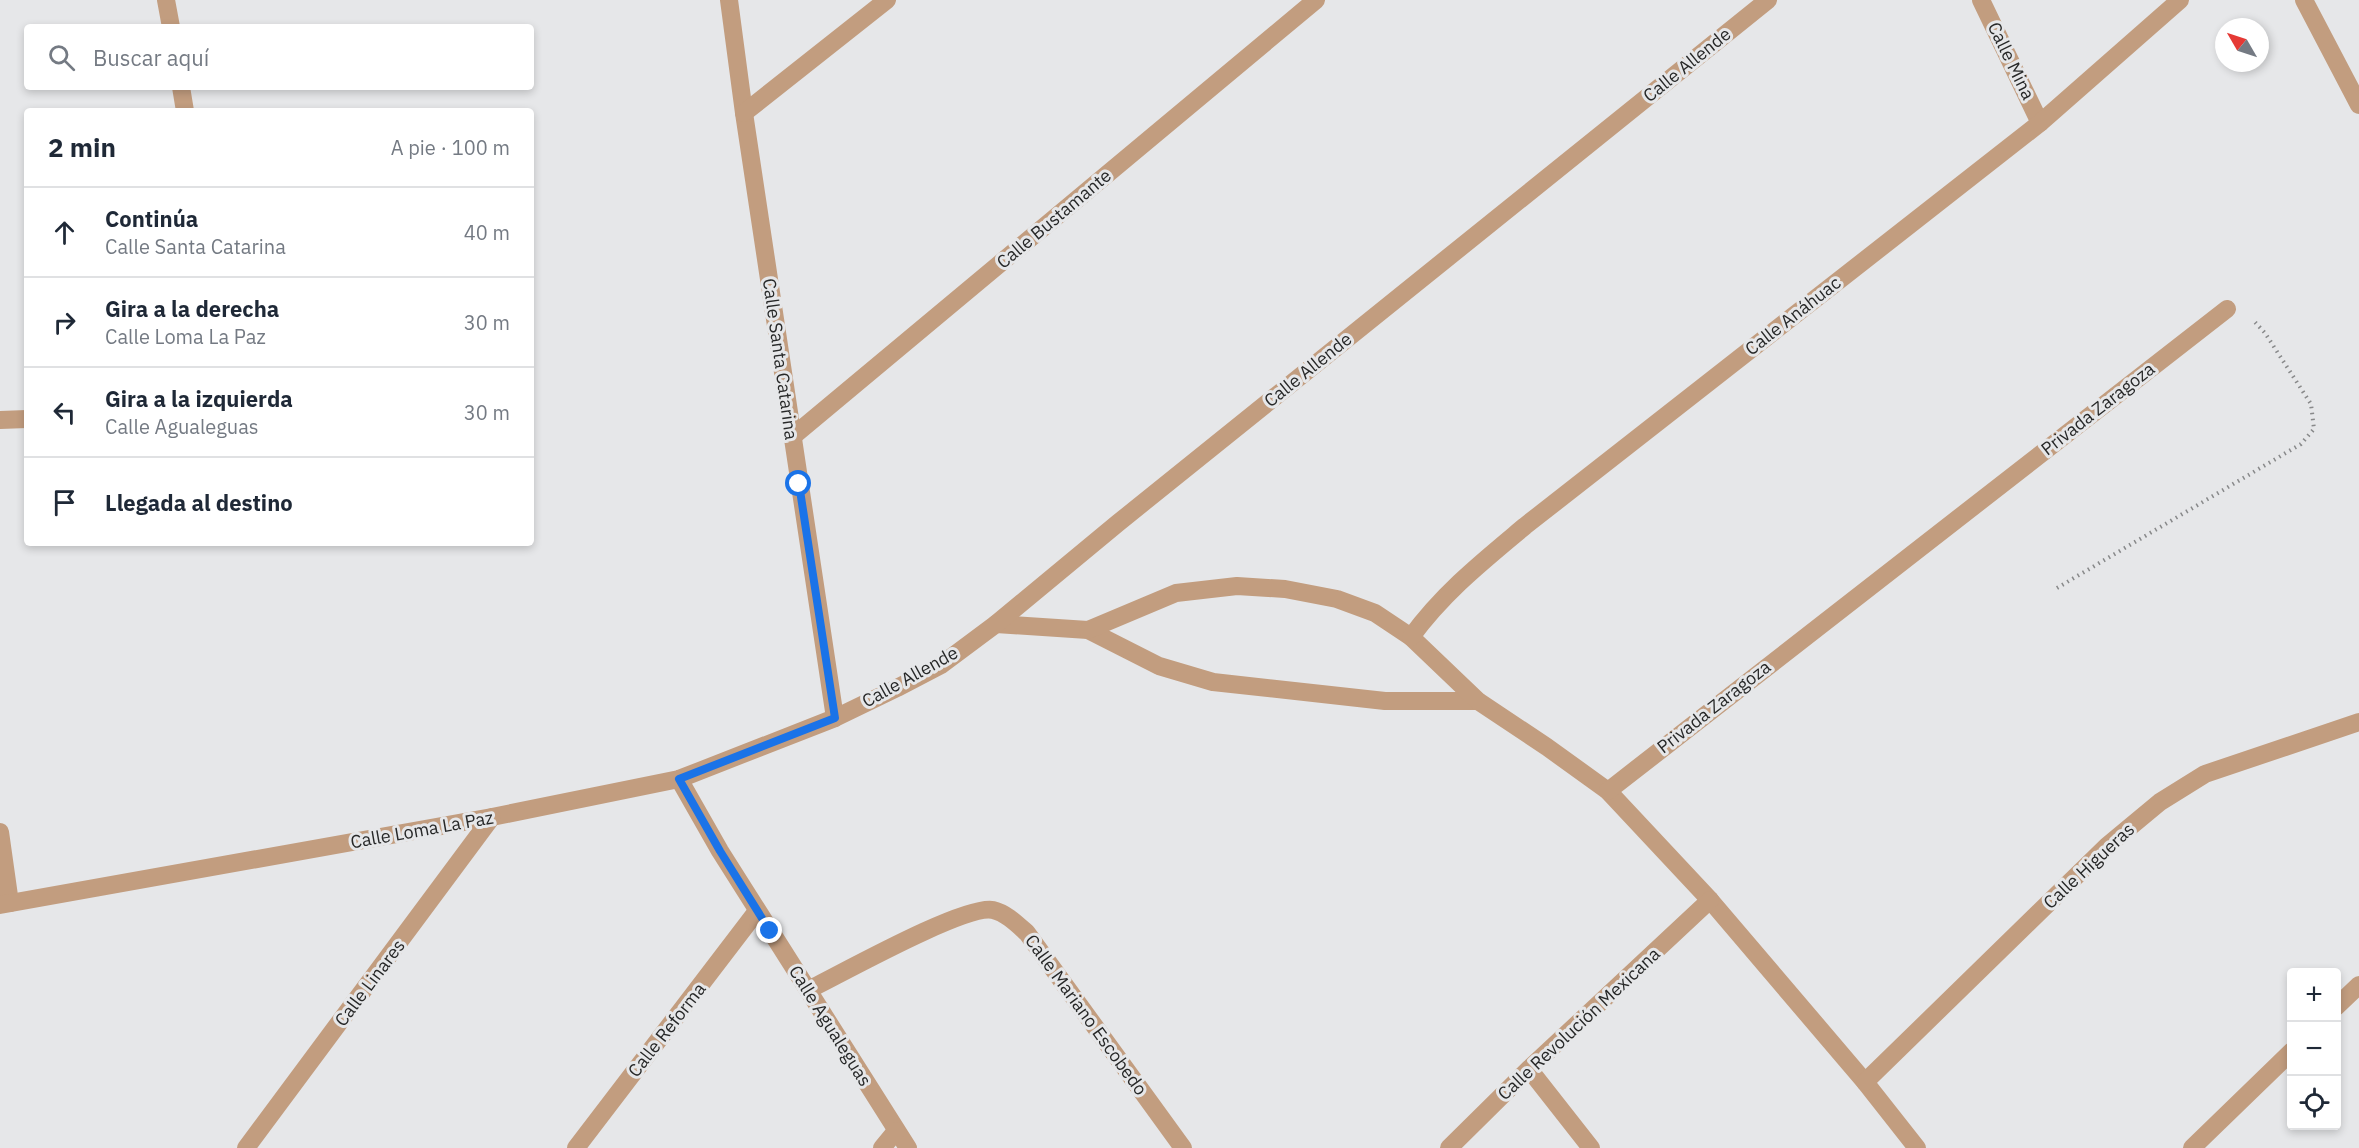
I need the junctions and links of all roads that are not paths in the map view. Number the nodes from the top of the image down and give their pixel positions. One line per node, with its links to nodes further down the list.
1 (166, 0): 9 (street)
2 (729, 0): 13 (street, Calle Santa Catarina)
3 (887, 0): 13 (street)
4 (1316, 0): 18 (street, Calle Bustamante)
5 (1768, 0): 19 (street, Calle Allende)
6 (1981, 0): 14 (street, Calle Mina)
7 (2180, 0): 14 (street, Calle Anáhuac)
8 (2304, 0): 11 (street)
9 (170, 24)
10 (182, 90): 12 (street)
11 (2359, 105)
12 (184, 108)
13 (744, 113): 18 (street, Calle Santa Catarina)
14 (2040, 123): 21 (street, Calle Anáhuac)
15 (2227, 309): 26 (street, Privada Zaragoza)
16 (24, 419): 17 (street)
17 (0, 420)
18 (792, 437): 23 (street, Calle Santa Catarina)
19 (996, 624): 20 (street); 23 (street, Calle Allende)
20 (1088, 630): 21 (street); 22 (street)
21 (1411, 637): 22 (street)
22 (1478, 702): 26 (street)
23 (835, 718): 25 (street, Calle Loma La Paz)
24 (2359, 722): 37 (street, Calle Higueras)
25 (679, 779): 27 (street, Calle Loma La Paz); 31 (street, Calle Agualeguas)
26 (1608, 791): 29 (street)
27 (492, 817): 30 (street, Calle Loma La Paz); 39 (street, Calle Linares)
28 (0, 831): 30 (street)
29 (1710, 900): 36 (street, Calle Revolución Mexicana); 37 (street)
30 (5, 904)
31 (757, 911): 33 (street, Calle Agualeguas); 40 (street, Calle Reforma)
32 (2359, 985): 34 (street)
33 (808, 990): 38 (street, Calle Agualeguas); 43 (street, Calle Mariano Escobedo)
34 (2341, 1003)
35 (2287, 1056): 47 (street)
36 (1529, 1069): 44 (street, Calle Revolución Mexicana); 45 (street)
37 (1865, 1082): 46 (street)
38 (896, 1131): 41 (street); 42 (street, Calle Agualeguas)
39 (246, 1148)
40 (576, 1148)
41 (882, 1148)
42 (908, 1148)
43 (1183, 1148)
44 (1449, 1148)
45 (1591, 1148)
46 (1917, 1148)
47 (2192, 1148)

